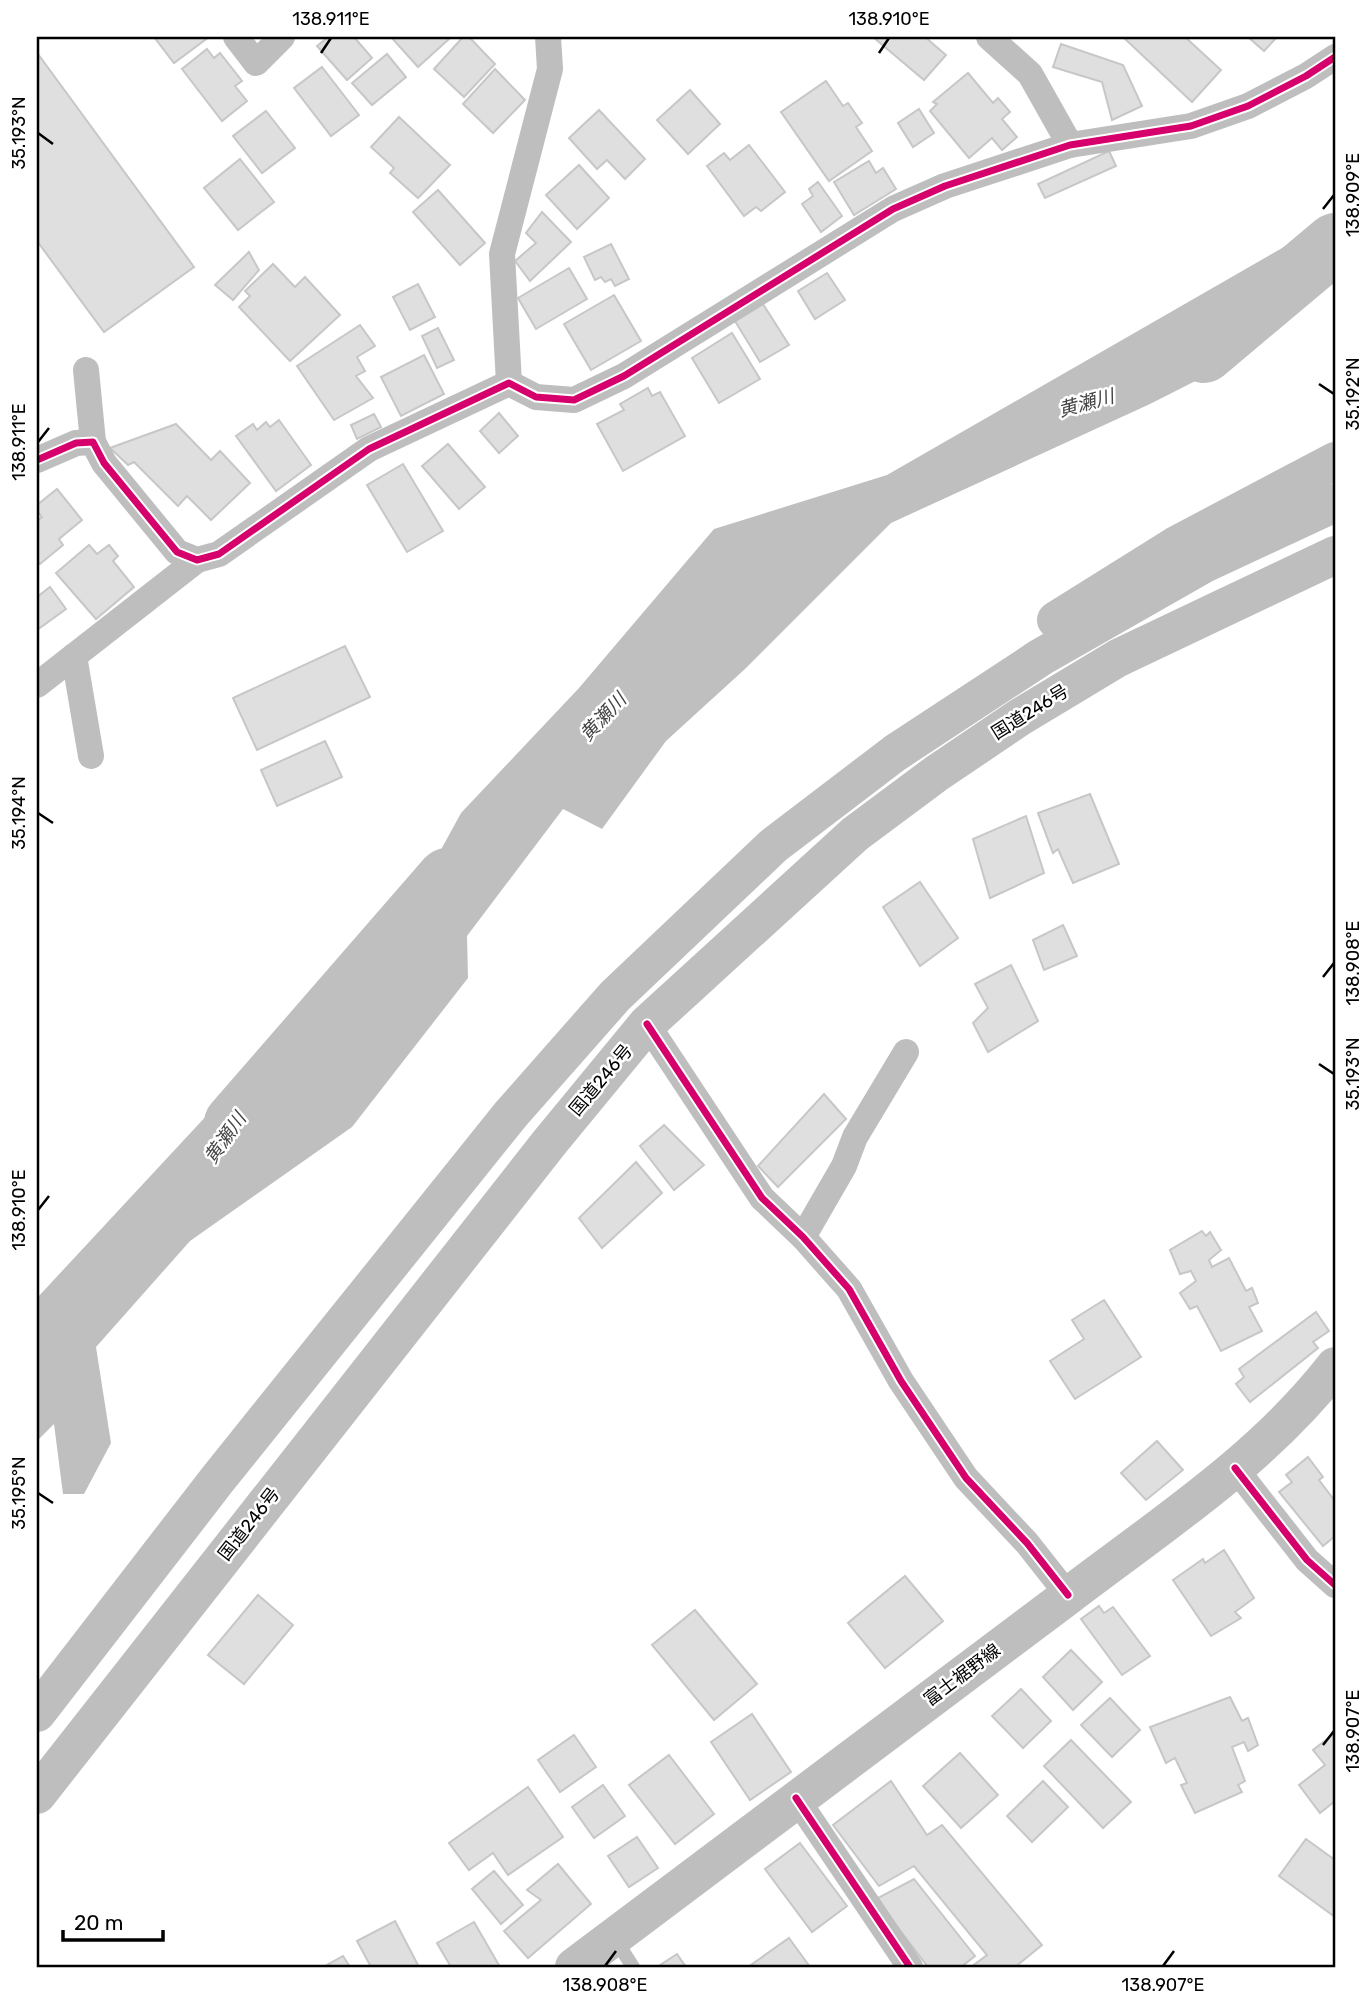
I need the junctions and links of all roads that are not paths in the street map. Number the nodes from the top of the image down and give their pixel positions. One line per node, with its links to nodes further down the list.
1 (236, 37): 2 (street)
2 (282, 37)
3 (548, 37): 8 (street)
4 (989, 37): 6 (street)
5 (1335, 57): 6 (street)
6 (1070, 145): 8 (street)
7 (86, 370): 9 (street)
8 (509, 383): 14 (street)
9 (93, 442): 10 (street); 14 (street)
10 (37, 460)
11 (1335, 461): 19 (main road)
12 (1335, 503): 19 (main road)
13 (1335, 555): 16 (main road, 国道246号)
14 (197, 560): 17 (street)
15 (1335, 586): 16 (main road)
16 (1210, 616): 21 (main road, 国道246号)
17 (74, 656): 18 (street); 20 (street)
18 (37, 685)
19 (895, 753): 28 (main road)
20 (91, 756)
21 (647, 1024): 23 (street); 29 (main road, 国道246号)
22 (906, 1052): 23 (street)
23 (803, 1237): 27 (street)
24 (1335, 1366): 25 (main road, 富士裾野線)
25 (1235, 1468): 26 (street); 27 (main road, 富士裾野線)
26 (1335, 1585)
27 (1069, 1595): 30 (main road, 富士裾野線)
28 (37, 1713)
29 (37, 1795)
30 (796, 1798): 31 (main road, 富士裾野線); 33 (street)
31 (623, 1952): 32 (main road, 富士裾野線)
32 (574, 1967)
33 (909, 1967)

